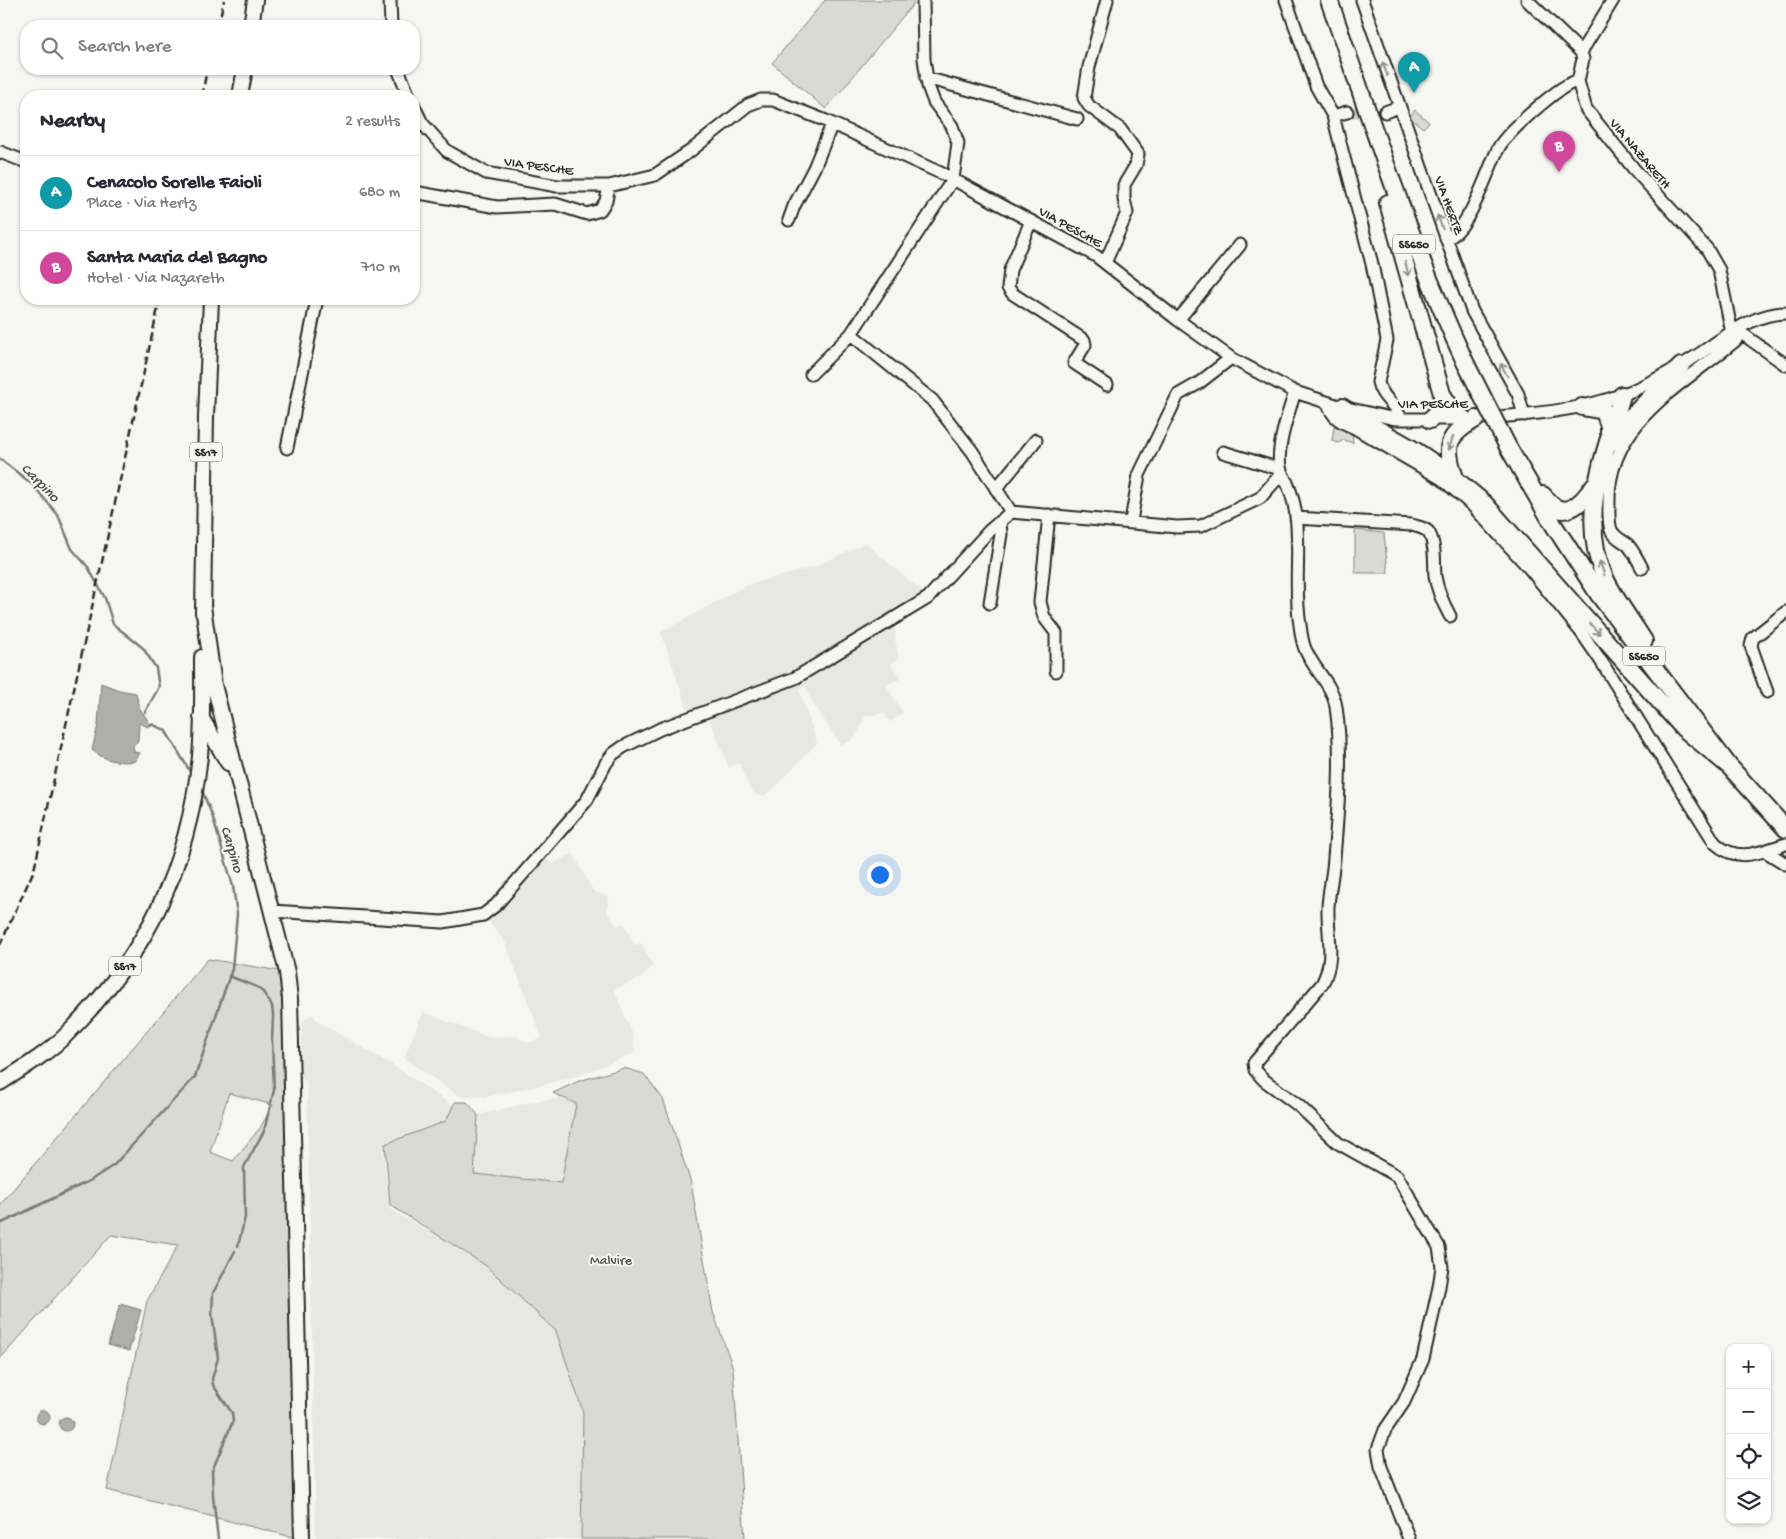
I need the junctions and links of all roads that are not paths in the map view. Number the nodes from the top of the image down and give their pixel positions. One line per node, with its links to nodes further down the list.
1 (256, 0): 10 (main road)
2 (390, 0): 11 (street)
3 (923, 0): 15 (street)
4 (1107, 0): 36 (street)
5 (1286, 0): 22 (street)
6 (1329, 0): 23 (highway, SS650)
7 (1362, 0): 20 (street, VIA HERTZ, one-way to 7)
8 (1527, 0): 12 (street)
9 (1613, 0): 12 (street)
10 (252, 20)
11 (392, 20)
12 (1581, 52): 16 (street, VIA NAZARETH)
13 (244, 75): 17 (main road); 18 (main road)
14 (400, 75): 19 (street)
15 (926, 78): 25 (street); 29 (street)
16 (1578, 81): 34 (street); 41 (street, VIA NAZARETH)
17 (241, 90)
18 (248, 90)
19 (407, 90)
20 (1399, 107): 23 (street); 34 (street, VIA HERTZ, one-way to 20)
21 (1347, 112): 22 (street)
22 (1332, 116): 54 (street)
23 (1378, 116): 49 (highway, one-way to 49); 59 (highway, SS650, bridge)
24 (420, 119): 30 (street, VIA PESCHE)
25 (1077, 119)
26 (832, 124): 29 (street, VIA PESCHE); 30 (street, VIA PESCHE); 32 (street)
27 (0, 152): 28 (street)
28 (20, 160)
29 (953, 179): 33 (street, VIA PESCHE); 42 (street)
30 (610, 186): 31 (street)
31 (420, 193)
32 (789, 220)
33 (1031, 221): 36 (street, VIA PESCHE); 47 (street)
34 (1446, 239): 53 (street, VIA HERTZ, one-way to 34)
35 (1240, 246): 40 (street)
36 (1105, 263): 40 (street, VIA PESCHE)
37 (211, 305): 74 (main road, SS17)
38 (316, 305): 60 (street)
39 (1786, 313): 41 (street, VIA PESCHE)
40 (1178, 320): 43 (street, VIA PESCHE)
41 (1735, 332): 44 (street); 45 (street, VIA PESCHE); 72 (street)
42 (851, 334): 46 (street); 66 (street)
43 (1231, 358): 48 (street, VIA PESCHE); 70 (street)
44 (1786, 365)
45 (1681, 366): 50 (street, VIA PESCHE); 57 (highway)
46 (811, 374)
47 (1107, 385)
48 (1295, 392): 51 (street, VIA PESCHE); 63 (street)
49 (1442, 394): 55 (highway); 56 (highway)
50 (1622, 395): 52 (street, VIA PESCHE); 57 (highway); 61 (highway)
51 (1335, 405): 54 (street, VIA PESCHE); 64 (highway); 88 (street)
52 (1582, 406): 53 (street, VIA PESCHE); 61 (highway)
53 (1524, 415): 55 (street, VIA PESCHE)
54 (1401, 419): 56 (street, VIA PESCHE)
55 (1470, 419): 56 (street, VIA PESCHE); 64 (highway, one-way to 64)
56 (1430, 420)
57 (1623, 428): 61 (highway)
58 (1036, 440): 66 (street)
59 (1508, 447): 65 (highway); 79 (highway, SS650)
60 (287, 448)
61 (1608, 448): 65 (highway)
62 (1223, 452): 63 (street)
63 (1281, 471): 69 (street); 70 (street)
64 (1455, 478): 84 (highway, one-way to 84)
65 (1595, 484): 79 (highway, one-way to 65)
66 (996, 489): 67 (street)
67 (1011, 512): 68 (street); 71 (street)
68 (1049, 515): 70 (street); 77 (street)
69 (1296, 518): 76 (street); 93 (street)
70 (1130, 521)
71 (1000, 522): 73 (street); 90 (street)
72 (1642, 568)
73 (990, 603)
74 (203, 606): 80 (main road, SS17); 81 (main road)
75 (1786, 612): 78 (street)
76 (1450, 616)
77 (1056, 671)
78 (1767, 692)
79 (1690, 715): 84 (highway, SS650)
80 (202, 717): 81 (main road); 82 (main road); 83 (main road, SS17)
81 (223, 717): 85 (main road)
82 (223, 752): 83 (main road); 85 (main road)
83 (200, 756): 91 (main road, SS17)
84 (1728, 766): 86 (highway, SS650)
85 (238, 786): 90 (main road)
86 (1786, 829)
87 (1786, 844): 88 (street)
88 (1770, 849): 89 (street)
89 (1786, 864)
90 (272, 911): 92 (main road)
91 (0, 1083)
92 (302, 1539)
93 (1409, 1539)

